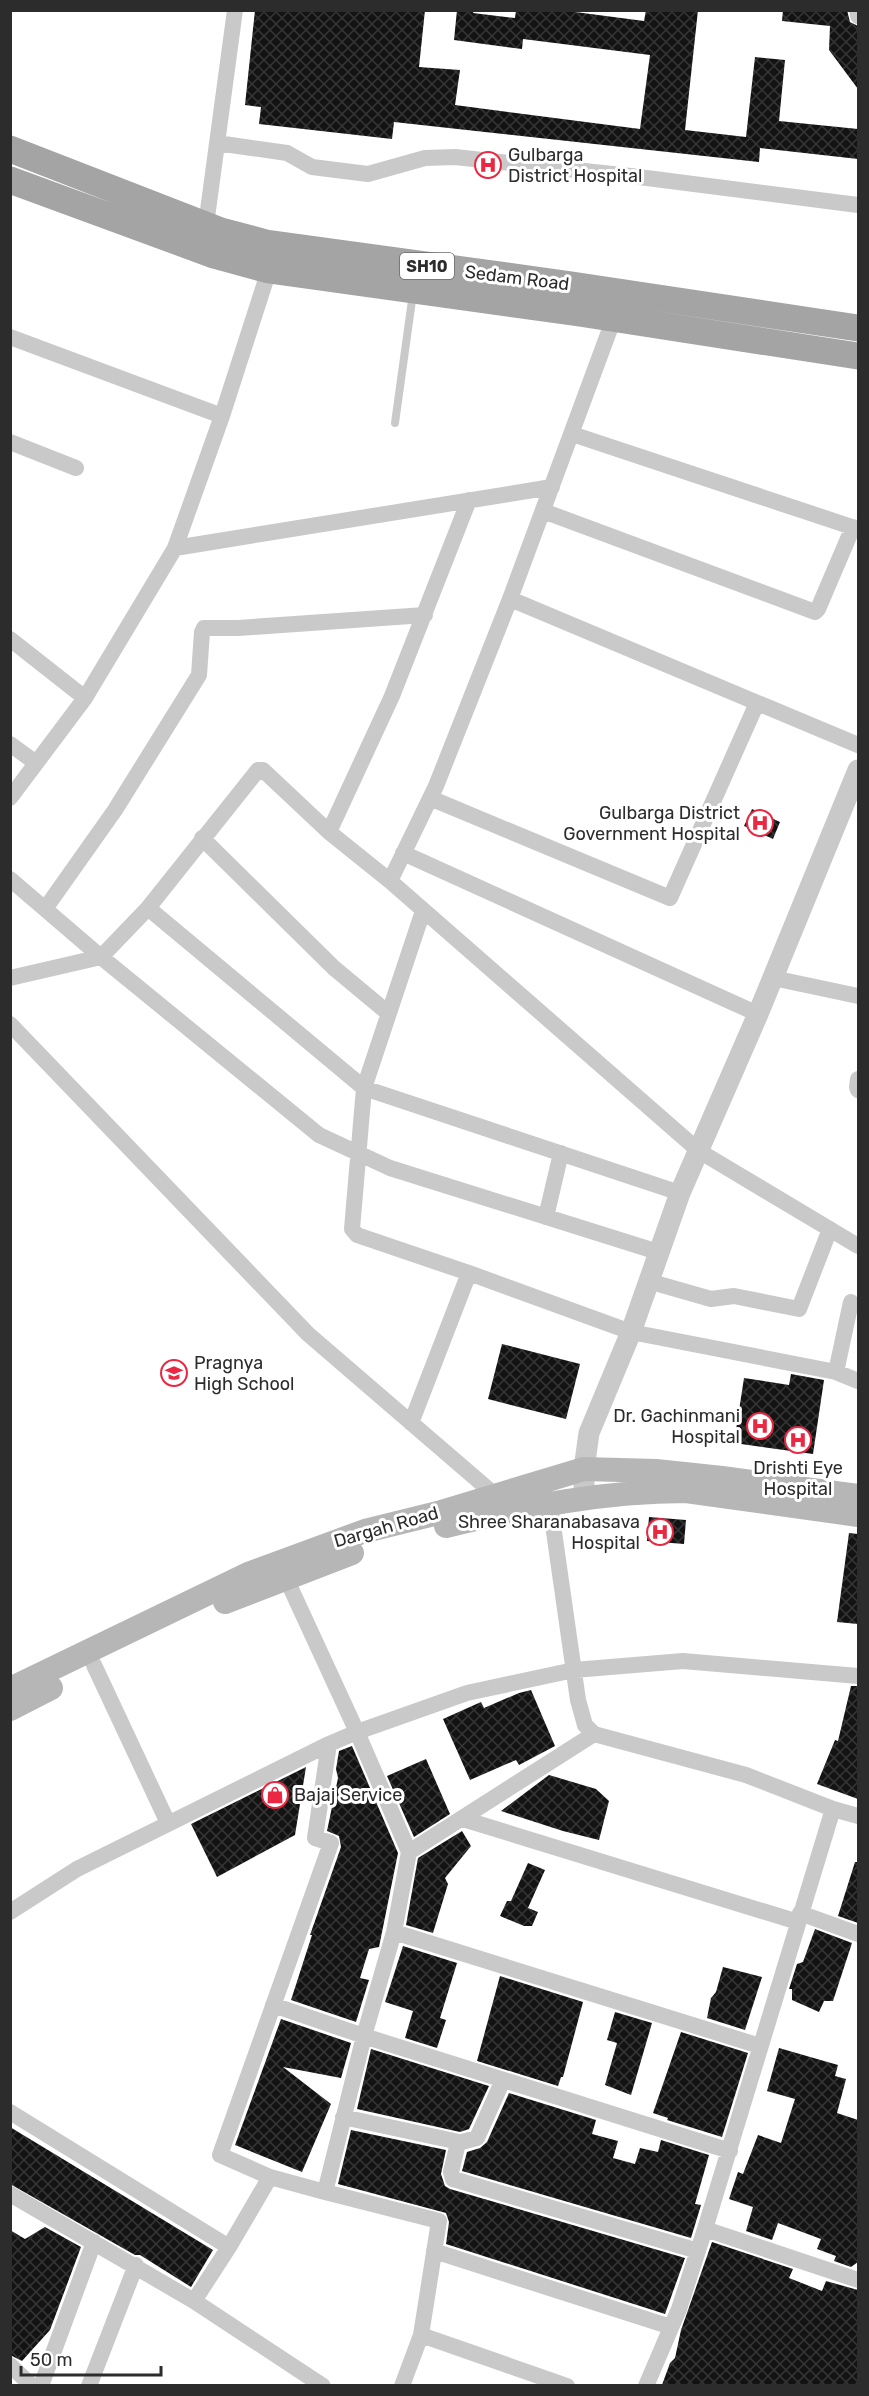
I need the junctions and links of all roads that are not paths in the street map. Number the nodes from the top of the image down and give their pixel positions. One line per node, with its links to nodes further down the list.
1 (235, 10): 4 (street)
2 (857, 10): 3 (street)
3 (858, 16)
4 (217, 143): 7 (street); 8 (street)
5 (10, 149): 8 (main road, Sedam Road / SH10)
6 (10, 180): 9 (main road, Sedam Road / SH10)
7 (858, 205)
8 (206, 225): 12 (main road, Sedam Road / SH10)
9 (268, 270): 10 (main road, Sedam Road / SH10); 15 (street)
10 (413, 290): 11 (main road, Sedam Road / SH10); 16 (lane)
11 (614, 318): 14 (main road, SH10); 17 (street)
12 (858, 328)
13 (10, 337): 15 (street)
14 (858, 356)
15 (222, 416): 24 (street)
16 (395, 423)
17 (572, 434): 20 (street); 23 (street)
18 (10, 442): 19 (street)
19 (76, 468)
20 (552, 487): 21 (street); 22 (street)
21 (469, 500): 24 (street); 26 (street)
22 (543, 511): 23 (street); 25 (street)
23 (856, 528)
24 (176, 548): 28 (street)
25 (510, 599): 29 (street); 35 (street)
26 (425, 615): 36 (street); 42 (street)
27 (10, 639): 28 (street)
28 (85, 698): 32 (street)
29 (757, 703): 31 (street); 35 (street)
30 (10, 744): 32 (street)
31 (858, 745)
32 (36, 764): 34 (street)
33 (858, 770): 46 (street)
34 (10, 798)
35 (430, 798): 38 (street)
36 (330, 832): 37 (street); 40 (street)
37 (202, 838): 41 (street); 48 (street)
38 (403, 853): 40 (street); 49 (street)
39 (10, 879): 42 (street)
40 (390, 881): 43 (street)
41 (148, 908): 44 (street); 52 (street)
42 (45, 909): 44 (street)
43 (423, 911): 48 (street); 54 (street)
44 (101, 957): 45 (street); 56 (street)
45 (10, 978)
46 (772, 978): 47 (street); 49 (street)
47 (858, 996)
48 (388, 1013): 52 (street)
49 (758, 1014): 54 (street)
50 (10, 1024): 68 (street)
51 (858, 1079): 53 (street)
52 (364, 1088): 55 (street); 56 (street)
53 (858, 1090)
54 (699, 1151): 57 (street); 59 (street)
55 (561, 1153): 57 (street); 58 (street)
56 (359, 1154): 58 (street); 62 (street)
57 (680, 1193): 61 (street)
58 (546, 1217): 61 (street)
59 (830, 1229): 60 (street); 63 (street)
60 (858, 1246)
61 (658, 1252): 63 (street)
62 (469, 1273): 65 (street); 68 (street)
63 (648, 1281): 65 (street)
64 (851, 1302): 66 (street)
65 (631, 1332): 66 (street); 69 (street)
66 (836, 1372): 67 (street)
67 (858, 1381)
68 (411, 1423): 70 (street)
69 (584, 1468): 70 (main road, Dargah Road); 71 (main road, Dargah Road); 72 (street)
70 (495, 1496): 79 (main road, Dargah Road)
71 (858, 1496)
72 (584, 1497): 73 (main road, Dargah Road); 74 (main road, Dargah Road)
73 (550, 1504): 75 (main road, Dargah Road); 77 (street)
74 (858, 1515)
75 (286, 1578): 76 (main road, Dargah Road); 81 (street)
76 (94, 1665): 80 (main road, Dargah Road); 87 (street)
77 (574, 1670): 78 (street); 81 (street); 82 (street)
78 (858, 1676)
79 (11, 1689)
80 (10, 1709)
81 (357, 1732): 83 (street); 88 (street)
82 (594, 1734): 84 (street); 86 (street)
83 (329, 1744): 87 (street); 93 (street)
84 (833, 1809): 85 (street); 90 (street)
85 (858, 1816)
86 (463, 1818): 88 (street); 90 (street)
87 (168, 1823): 89 (street)
88 (409, 1852): 91 (street)
89 (10, 1912)
90 (799, 1917): 92 (street); 95 (street)
91 (394, 1932): 94 (street); 95 (street)
92 (858, 1934)
93 (273, 2005): 94 (street); 101 (street)
94 (364, 2036): 96 (street); 98 (street)
95 (760, 2046): 100 (street)
96 (503, 2080): 99 (street); 100 (street)
97 (10, 2112): 106 (street)
98 (343, 2117): 99 (street); 102 (street)
99 (459, 2142): 108 (street)
100 (730, 2151): 104 (street)
101 (270, 2177): 102 (street); 106 (street)
102 (325, 2192): 107 (street)
103 (10, 2194): 105 (street)
104 (705, 2229): 108 (street); 110 (street)
105 (94, 2242): 109 (street); 116 (street)
106 (229, 2247): 111 (street)
107 (434, 2251): 112 (street); 113 (street)
108 (698, 2251): 112 (street)
109 (135, 2265): 111 (street); 117 (street)
110 (858, 2280)
111 (194, 2301): 118 (street)
112 (671, 2327): 121 (street)
113 (421, 2335): 119 (street); 120 (street)
114 (10, 2365): 115 (street)
115 (32, 2385)
116 (41, 2385)
117 (89, 2385)
118 (322, 2385)
119 (402, 2385)
120 (567, 2385)
121 (646, 2385)

